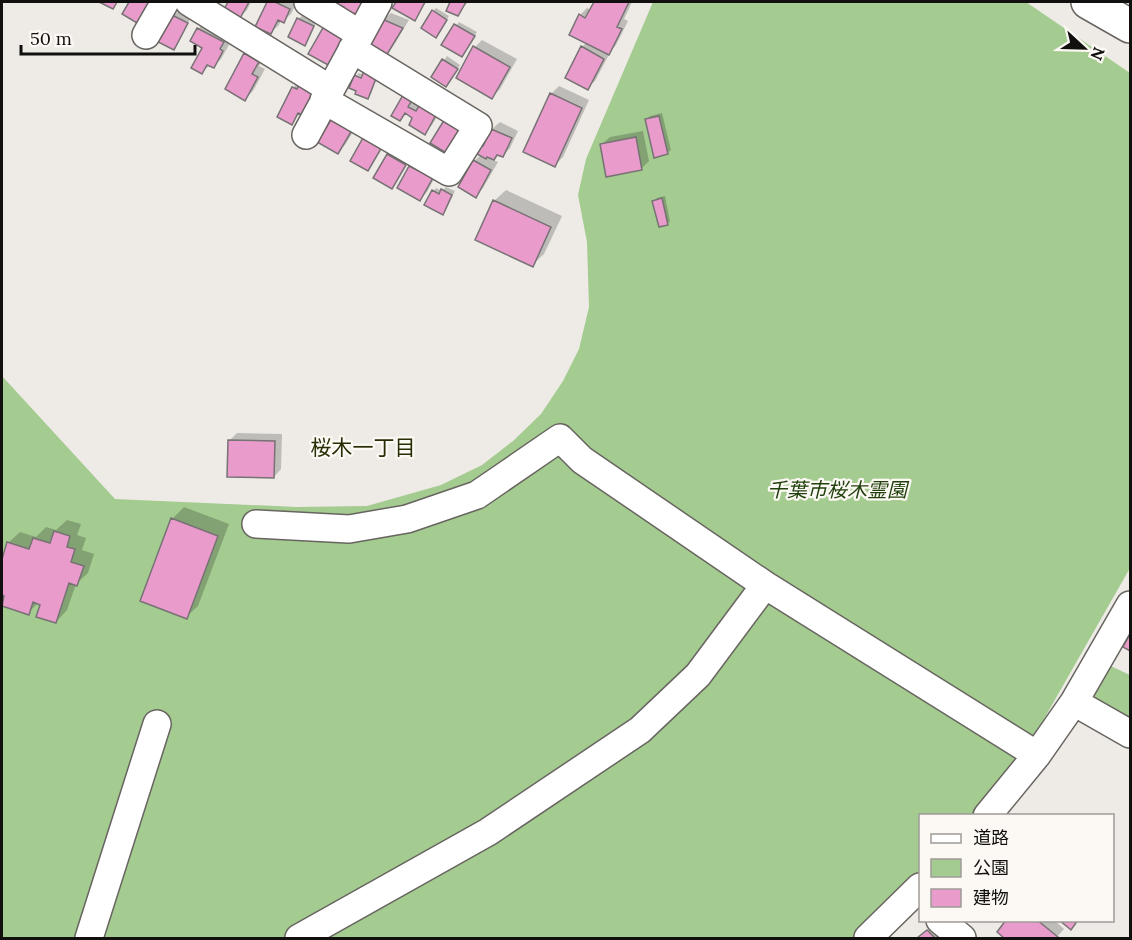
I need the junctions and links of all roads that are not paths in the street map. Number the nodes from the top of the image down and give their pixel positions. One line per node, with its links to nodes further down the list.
1 (165, 2): 7 (street)
2 (189, 2): 9 (street)
3 (308, 2): 8 (street)
4 (378, 2): 8 (street)
5 (1088, 2): 6 (highway)
6 (1131, 26)
7 (146, 35)
8 (356, 42): 9 (street); 9 (street)
9 (327, 94): 10 (street)
10 (306, 135)
11 (256, 524): 12 (street)
12 (765, 585): 17 (street); 22 (street)
13 (1131, 605): 14 (street)
14 (1074, 702): 16 (street); 17 (street)
15 (157, 724): 21 (street)
16 (1131, 734)
17 (1037, 755): 18 (street)
18 (989, 814)
19 (917, 896): 23 (street)
20 (941, 922): 24 (street)
21 (89, 939)
22 (299, 939)
23 (868, 939)
24 (962, 939)

